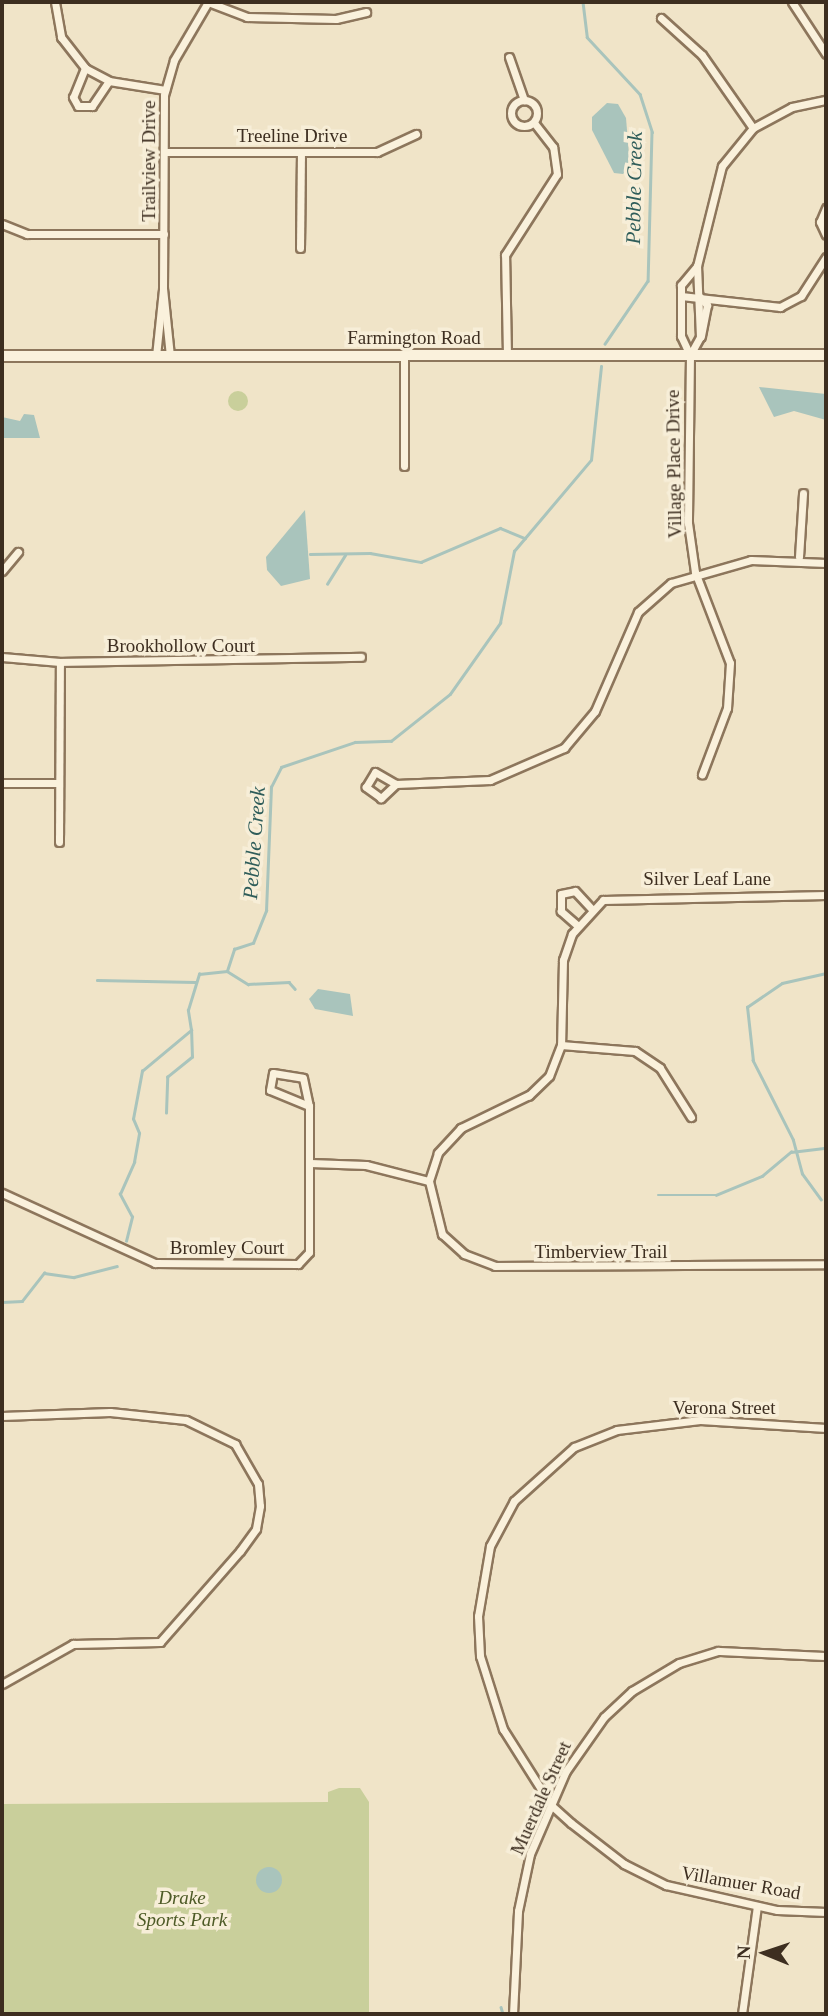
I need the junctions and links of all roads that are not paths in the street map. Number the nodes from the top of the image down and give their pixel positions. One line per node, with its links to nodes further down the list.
1 (55, 2): 8 (street)
2 (208, 2): 4 (street); 10 (street, Trailview Drive)
3 (792, 2): 6 (street)
4 (366, 12)
5 (661, 18): 14 (street)
6 (826, 54)
7 (509, 57): 11 (street)
8 (85, 68): 9 (street); 9 (street)
9 (108, 81): 10 (street)
10 (165, 90): 16 (street, Trailview Drive)
11 (524, 100): 13 (street); 13 (street)
12 (826, 100): 14 (street)
13 (535, 124): 29 (street)
14 (753, 128): 24 (street)
15 (416, 134): 17 (street, Treeline Drive)
16 (164, 152): 17 (street, Treeline Drive); 20 (street, Trailview Drive)
17 (301, 152): 22 (street)
18 (826, 208): 21 (street)
19 (2, 224): 20 (street)
20 (164, 234): 25 (street, Trailview Drive)
21 (826, 235)
22 (300, 248)
23 (826, 257): 27 (street)
24 (697, 266): 26 (street); 27 (street)
25 (163, 288): 33 (street, Trailview Drive); 34 (street, Trailview Drive)
26 (681, 296): 27 (street); 30 (street)
27 (701, 297): 30 (street)
28 (404, 355): 29 (street, Farmington Road); 34 (street, Farmington Road); 35 (street)
29 (507, 355): 30 (street, Farmington Road)
30 (690, 355): 31 (street, Farmington Road); 41 (street, Village Place Drive)
31 (826, 355)
32 (2, 356): 33 (street, Farmington Road)
33 (156, 356): 34 (street, Farmington Road)
34 (170, 356)
35 (404, 466)
36 (803, 493): 38 (street)
37 (18, 552): 40 (street)
38 (799, 557): 39 (street); 41 (street)
39 (826, 563)
40 (2, 571)
41 (695, 572): 45 (street, Village Place Drive); 48 (street)
42 (2, 657): 44 (street, Brookhollow Court)
43 (361, 657): 44 (street, Brookhollow Court)
44 (60, 662): 47 (street)
45 (702, 774)
46 (2, 783): 47 (street)
47 (59, 783): 49 (street)
48 (396, 785)
49 (59, 842)
50 (826, 895): 51 (street, Silver Leaf Lane)
51 (592, 909): 52 (street); 52 (street)
52 (578, 926): 53 (street)
53 (561, 1045): 55 (street); 57 (street)
54 (309, 1106): 54 (street, Bromley Court); 56 (street, Bromley Court)
55 (691, 1117)
56 (310, 1163): 57 (street); 58 (street, Bromley Court)
57 (429, 1181): 59 (street, Timberview Trail)
58 (2, 1193)
59 (826, 1264)
60 (2, 1416): 63 (street)
61 (826, 1428): 64 (street, Verona Street)
62 (826, 1656): 64 (street, Muerdale Street)
63 (2, 1684)
64 (551, 1805): 65 (street, Villamuer Road); 67 (street, Muerdale Street)
65 (757, 1906): 66 (street, Villamuer Road); 68 (street)
66 (826, 1912)
67 (513, 2014)
68 (742, 2014)

